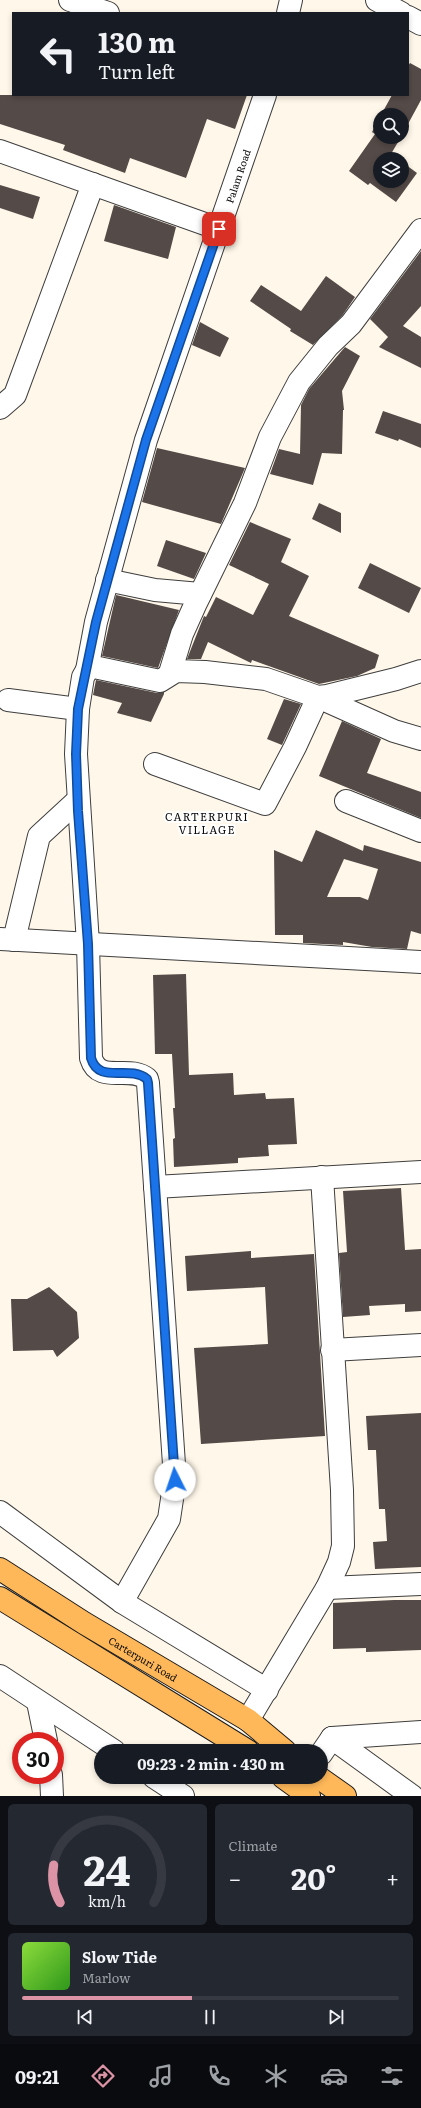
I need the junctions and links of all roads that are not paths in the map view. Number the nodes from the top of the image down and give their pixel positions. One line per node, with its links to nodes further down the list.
1 (70, 0): 4 (street)
2 (291, 0): 5 (street)
3 (377, 0): 6 (street)
4 (105, 12)
5 (288, 12)
6 (398, 12)
7 (409, 18): 8 (street)
8 (421, 24)
9 (265, 96): 12 (street, Palam Road)
10 (0, 151): 11 (street)
11 (93, 184): 12 (street); 14 (street)
12 (219, 229): 15 (street, Palam Road)
13 (421, 230): 16 (street)
14 (0, 408)
15 (108, 580): 16 (street); 17 (street, Palam Road)
16 (200, 594): 19 (street)
17 (87, 670): 19 (street); 22 (street, Palam Road)
18 (421, 671): 20 (street)
19 (170, 673): 20 (street)
20 (318, 697): 23 (street); 24 (street)
21 (8, 700): 22 (street)
22 (78, 709): 25 (street, Palam Road)
23 (421, 739)
24 (155, 764)
25 (78, 800): 28 (street); 29 (street, Palam Road)
26 (346, 801): 27 (street)
27 (421, 831)
28 (7, 939): 29 (street)
29 (88, 944): 30 (street); 33 (street, Palam Road)
30 (421, 962)
31 (421, 1172): 32 (street)
32 (322, 1177): 33 (street); 35 (street)
33 (155, 1187): 41 (street)
34 (421, 1345): 35 (street)
35 (332, 1350): 39 (street)
36 (0, 1512): 41 (street)
37 (0, 1569): 45 (main road, Carterpuri Road)
38 (421, 1584): 39 (street)
39 (327, 1588): 43 (street)
40 (0, 1598): 49 (main road)
41 (122, 1602): 43 (street)
42 (0, 1676): 44 (street)
43 (267, 1690): 45 (street)
44 (38, 1702): 46 (street); 48 (street)
45 (248, 1720): 50 (main road, Carterpuri Road)
46 (44, 1732)
47 (421, 1732): 51 (street)
48 (103, 1744)
49 (237, 1744)
50 (277, 1744)
51 (328, 1746)
52 (328, 1747): 61 (street)
53 (51, 1784): 57 (street)
54 (165, 1784): 58 (street)
55 (293, 1784): 59 (main road)
56 (328, 1784): 60 (main road)
57 (52, 1796)
58 (183, 1796)
59 (309, 1796)
60 (345, 1796)
61 (412, 1796)

